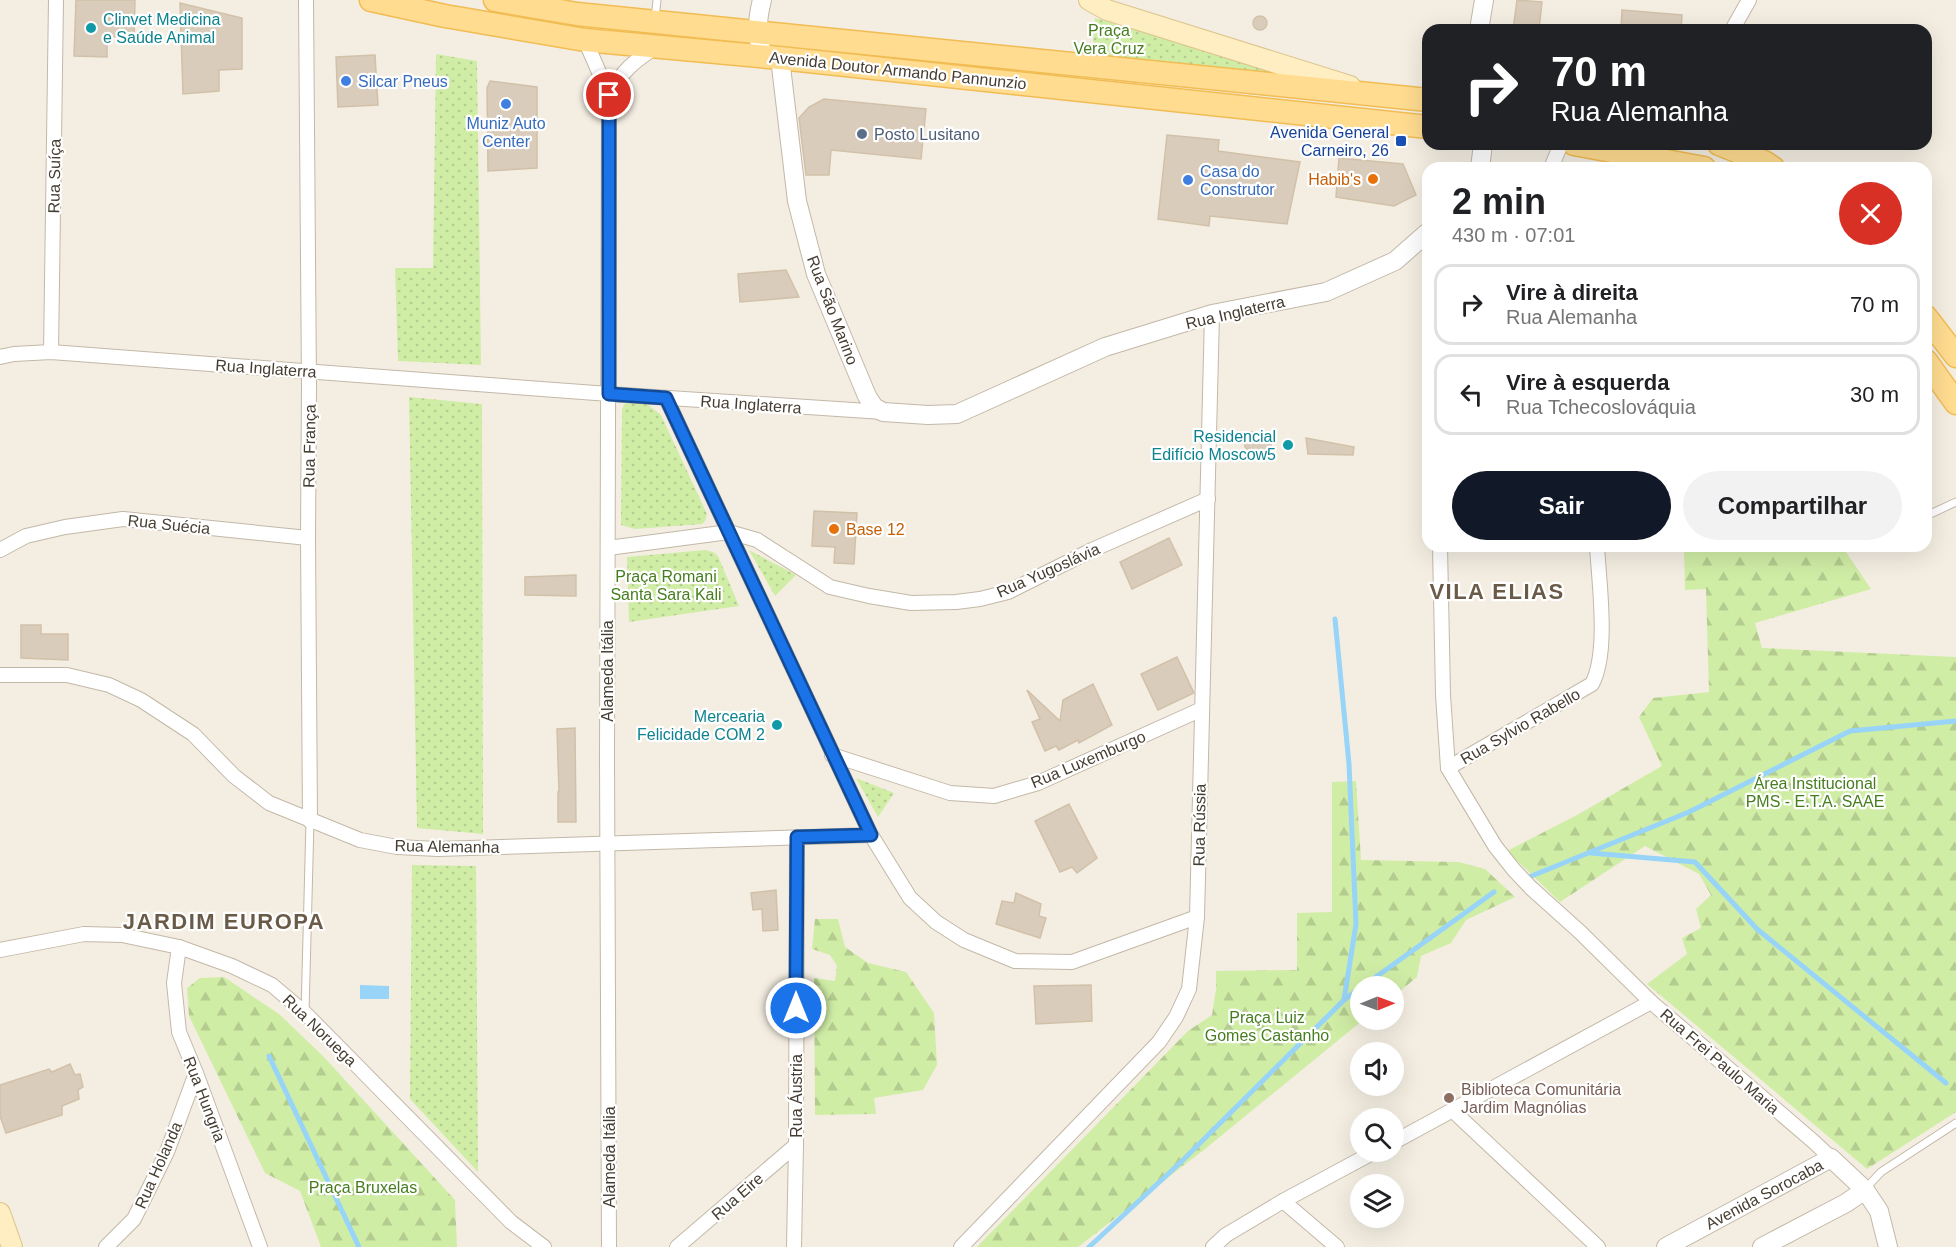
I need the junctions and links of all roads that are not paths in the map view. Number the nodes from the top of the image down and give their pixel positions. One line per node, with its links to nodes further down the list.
1 (56, 0): 31 (street, Rua Suíça)
2 (306, 0): 35 (street, Rua França)
3 (370, 0): 11 (main road, Avenida Doutor Armando Pannunzio)
4 (495, 0): 10 (main road, Avenida Doutor Armando Pannunzio)
5 (762, 0): 16 (street)
6 (1089, 0): 21 (main road)
7 (1484, 0): 13 (street)
8 (1493, 0): 14 (street)
9 (1749, 0): 15 (street)
10 (577, 7): 12 (main road, Avenida Doutor Armando Pannunzio); 17 (main road)
11 (447, 8): 17 (main road, Avenida Doutor Armando Pannunzio)
12 (656, 11): 16 (main road, Avenida Doutor Armando Pannunzio)
13 (1480, 24)
14 (1491, 24)
15 (1735, 24)
16 (757, 32): 19 (street, Rua São Marino); 21 (main road, Avenida Doutor Armando Pannunzio)
17 (585, 40): 18 (main road, Avenida Doutor Armando Pannunzio); 20 (street, Alameda Itália)
18 (656, 47): 19 (main road, Avenida Doutor Armando Pannunzio); 20 (street)
19 (772, 57): 23 (main road, Avenida Doutor Armando Pannunzio); 39 (street, Rua São Marino)
20 (609, 95): 36 (street, Alameda Itália)
21 (1378, 95): 22 (main road, Avenida Doutor Armando Pannunzio)
22 (1422, 99)
23 (1422, 126)
24 (1608, 150): 26 (main road)
25 (1734, 150): 27 (main road)
26 (1675, 162)
27 (1764, 162)
28 (1422, 237): 29 (street, Rua Inglaterra)
29 (1212, 314): 39 (street, Rua Inglaterra); 40 (street, Rua Rússia)
30 (1932, 325): 32 (main road)
31 (51, 352): 33 (street, Rua Inglaterra); 35 (street, Rua Inglaterra)
32 (1956, 356)
33 (0, 357)
34 (1932, 369): 38 (main road)
35 (309, 372): 36 (street, Rua Inglaterra); 44 (street, Rua França)
36 (609, 394): 37 (street, Rua Inglaterra); 45 (street, Alameda Itália)
37 (666, 398): 39 (street, Rua Inglaterra); 43 (street)
38 (1956, 403)
39 (883, 412)
40 (1208, 500): 43 (street, Rua Yugoslávia); 50 (street, Rua Rússia)
41 (1956, 502): 42 (lane)
42 (1932, 513)
43 (729, 532): 45 (street, Rua Yugoslávia); 51 (street)
44 (308, 538): 46 (street, Rua Suécia); 53 (street, Rua França)
45 (608, 548): 56 (street, Alameda Itália)
46 (0, 550)
47 (1440, 552): 52 (street)
48 (1598, 552): 52 (street, Rua Sylvio Rabello)
49 (0, 675): 53 (street, Rua Alemanha)
50 (1202, 709): 51 (street, Rua Luxemburgo); 57 (street, Rua Rússia)
51 (832, 755): 54 (street)
52 (1448, 768): 60 (street, Rua Frei Paulo Maria)
53 (310, 820): 56 (street, Rua Alemanha); 61 (lane)
54 (871, 835): 55 (street, Rua Alemanha); 57 (street)
55 (797, 837): 56 (street, Rua Alemanha); 66 (street, Rua Áustria)
56 (608, 844): 76 (street, Alameda Itália)
57 (1197, 917): 79 (street, Rua Rússia)
58 (179, 947): 59 (street, Rua Noruega); 61 (street, Rua Noruega); 62 (street, Rua Hungria)
59 (0, 950)
60 (1651, 1002): 63 (street); 67 (street, Rua Frei Paulo Maria)
61 (305, 1012): 75 (street, Rua Noruega)
62 (196, 1073): 73 (street, Rua Holanda); 74 (street, Rua Hungria)
63 (1452, 1110): 65 (street); 82 (street)
64 (1956, 1123): 69 (lane)
65 (1404, 1136)
66 (796, 1145): 77 (street, Rua Eire); 78 (street, Rua Áustria)
67 (1831, 1158): 69 (street, Rua Frei Paulo Maria); 83 (street, Avenida Sorocaba)
68 (1355, 1162): 70 (street)
69 (1865, 1190): 84 (street); 85 (street, Rua Frei Paulo Maria)
70 (1283, 1201): 80 (street); 81 (street)
71 (0, 1213): 72 (main road)
72 (12, 1247)
73 (106, 1247)
74 (260, 1247)
75 (544, 1247)
76 (609, 1247)
77 (677, 1247)
78 (794, 1247)
79 (961, 1247)
80 (1213, 1247)
81 (1337, 1247)
82 (1598, 1247)
83 (1666, 1247)
84 (1762, 1247)
85 (1888, 1247)

